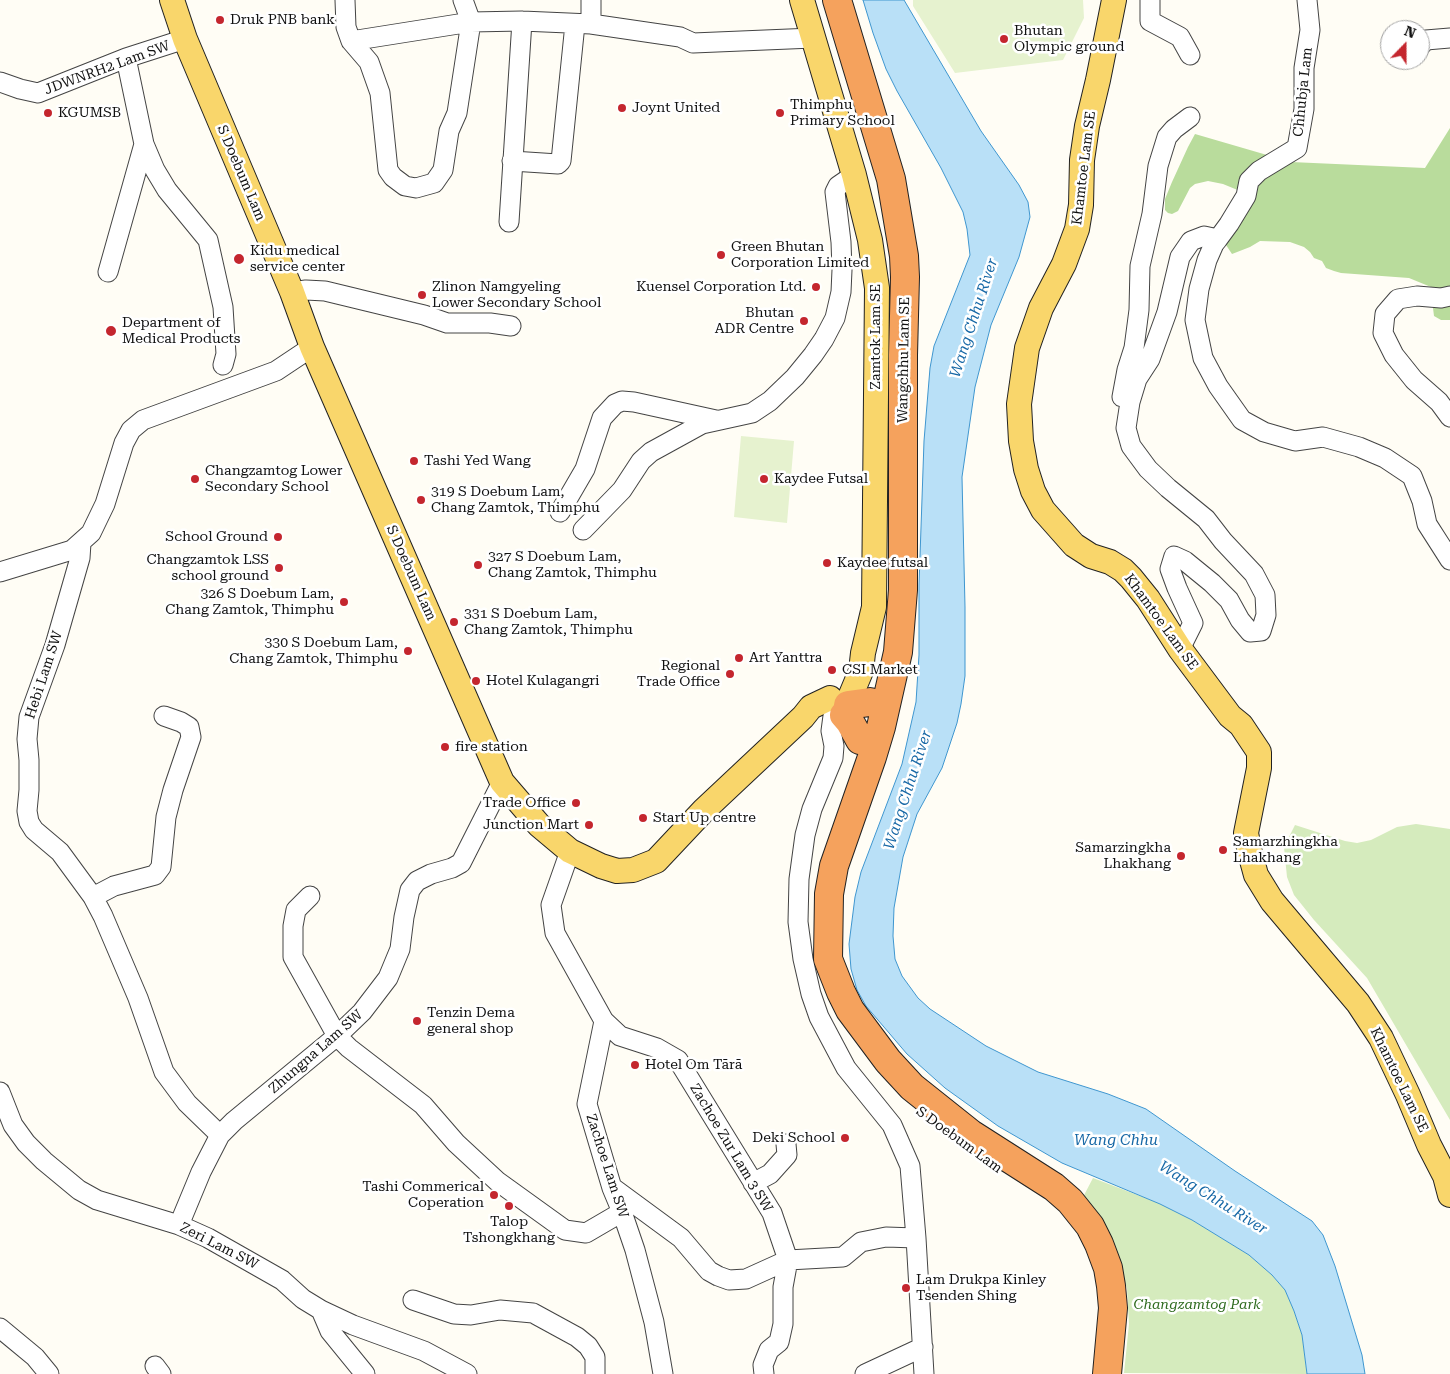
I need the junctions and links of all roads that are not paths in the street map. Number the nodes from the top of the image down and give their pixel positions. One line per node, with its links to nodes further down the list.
1 (172, 0): 16 (main road, S Doebum Lam)
2 (345, 0): 18 (street)
3 (463, 0): 12 (street)
4 (591, 0): 13 (street)
5 (802, 0): 14 (main road, Zamtok Lam SE)
6 (823, 0): 43 (highway, Wangchhu Lam SE)
7 (837, 0): 45 (highway, Wangchhu Lam SE)
8 (1114, 0): 42 (main road, Khamtoe Lam SE)
9 (1150, 0): 19 (street)
10 (1307, 0): 27 (street, Chhubja Lam)
11 (522, 21): 12 (street); 13 (street); 24 (street)
12 (471, 22): 18 (street); 18 (street)
13 (583, 24): 14 (street); 24 (street)
14 (813, 38): 25 (main road, Zamtok Lam SE)
15 (1450, 38): 17 (street)
16 (185, 39): 20 (street, JDWNRH2 Lam SW); 29 (main road, S Doebum Lam)
17 (1430, 40)
18 (351, 41)
19 (1190, 55)
20 (126, 58): 21 (street, JDWNRH2 Lam SW); 23 (street)
21 (0, 82)
22 (1190, 117): 36 (street)
23 (144, 144): 28 (street); 33 (street)
24 (512, 161): 26 (street)
25 (854, 175): 35 (street); 43 (main road, Zamtok Lam SE)
26 (509, 222)
27 (1218, 239): 36 (street); 40 (street, Chhubja Lam)
28 (108, 272)
29 (292, 292): 31 (street); 32 (main road, S Doebum Lam)
30 (1450, 296): 34 (street)
31 (511, 326)
32 (312, 347): 39 (street, Hebi Lam SW); 46 (main road, S Doebum Lam)
33 (223, 366)
34 (1450, 417)
35 (717, 421): 37 (street); 38 (street)
36 (1126, 428): 42 (street)
37 (560, 512)
38 (583, 530)
39 (81, 543): 41 (street); 50 (street, Hebi Lam SW)
40 (1450, 560)
41 (0, 572)
42 (1180, 649): 58 (main road, Khamtoe Lam SE)
43 (842, 707): 45 (highway, S Doebum Lam); 48 (main road, S Doebum Lam); 61 (street)
44 (164, 716): 50 (street)
45 (870, 734): 47 (highway, S Doebum Lam)
46 (502, 782): 48 (main road, S Doebum Lam); 52 (street, Zhungna Lam SW)
47 (845, 808): 75 (highway, S Doebum Lam); 76 (highway, S Doebum Lam)
48 (570, 851): 51 (street)
49 (310, 896): 52 (street)
50 (93, 897): 54 (street, Hebi Lam SW)
51 (604, 1021): 56 (street, Zachoe Zur Lam 3 SW); 57 (street, Zachoe Lam SW)
52 (338, 1036): 54 (street, Zhungna Lam SW); 59 (street)
53 (0, 1092): 60 (street, Zeri Lam SW)
54 (220, 1136): 60 (street, Zhungna Lam SW)
55 (786, 1144): 56 (street)
56 (754, 1183): 62 (street, Zachoe Zur Lam 3 SW)
57 (612, 1188): 59 (street, Zachoe Lam SW); 62 (street)
58 (1450, 1195)
59 (622, 1212): 71 (street, Zachoe Lam SW)
60 (179, 1224): 64 (street, Zeri Lam SW)
61 (916, 1238): 62 (street); 66 (street)
62 (788, 1260): 72 (street, Zachoe Zur Lam 3 SW)
63 (413, 1300): 70 (street)
64 (321, 1310): 68 (street); 69 (street, Zeri Lam SW)
65 (0, 1328): 67 (street)
66 (923, 1347): 73 (street); 74 (street)
67 (50, 1374)
68 (365, 1374)
69 (467, 1374)
70 (595, 1374)
71 (663, 1374)
72 (764, 1374)
73 (865, 1374)
74 (924, 1374)
75 (1088, 1374)
76 (1107, 1374)

